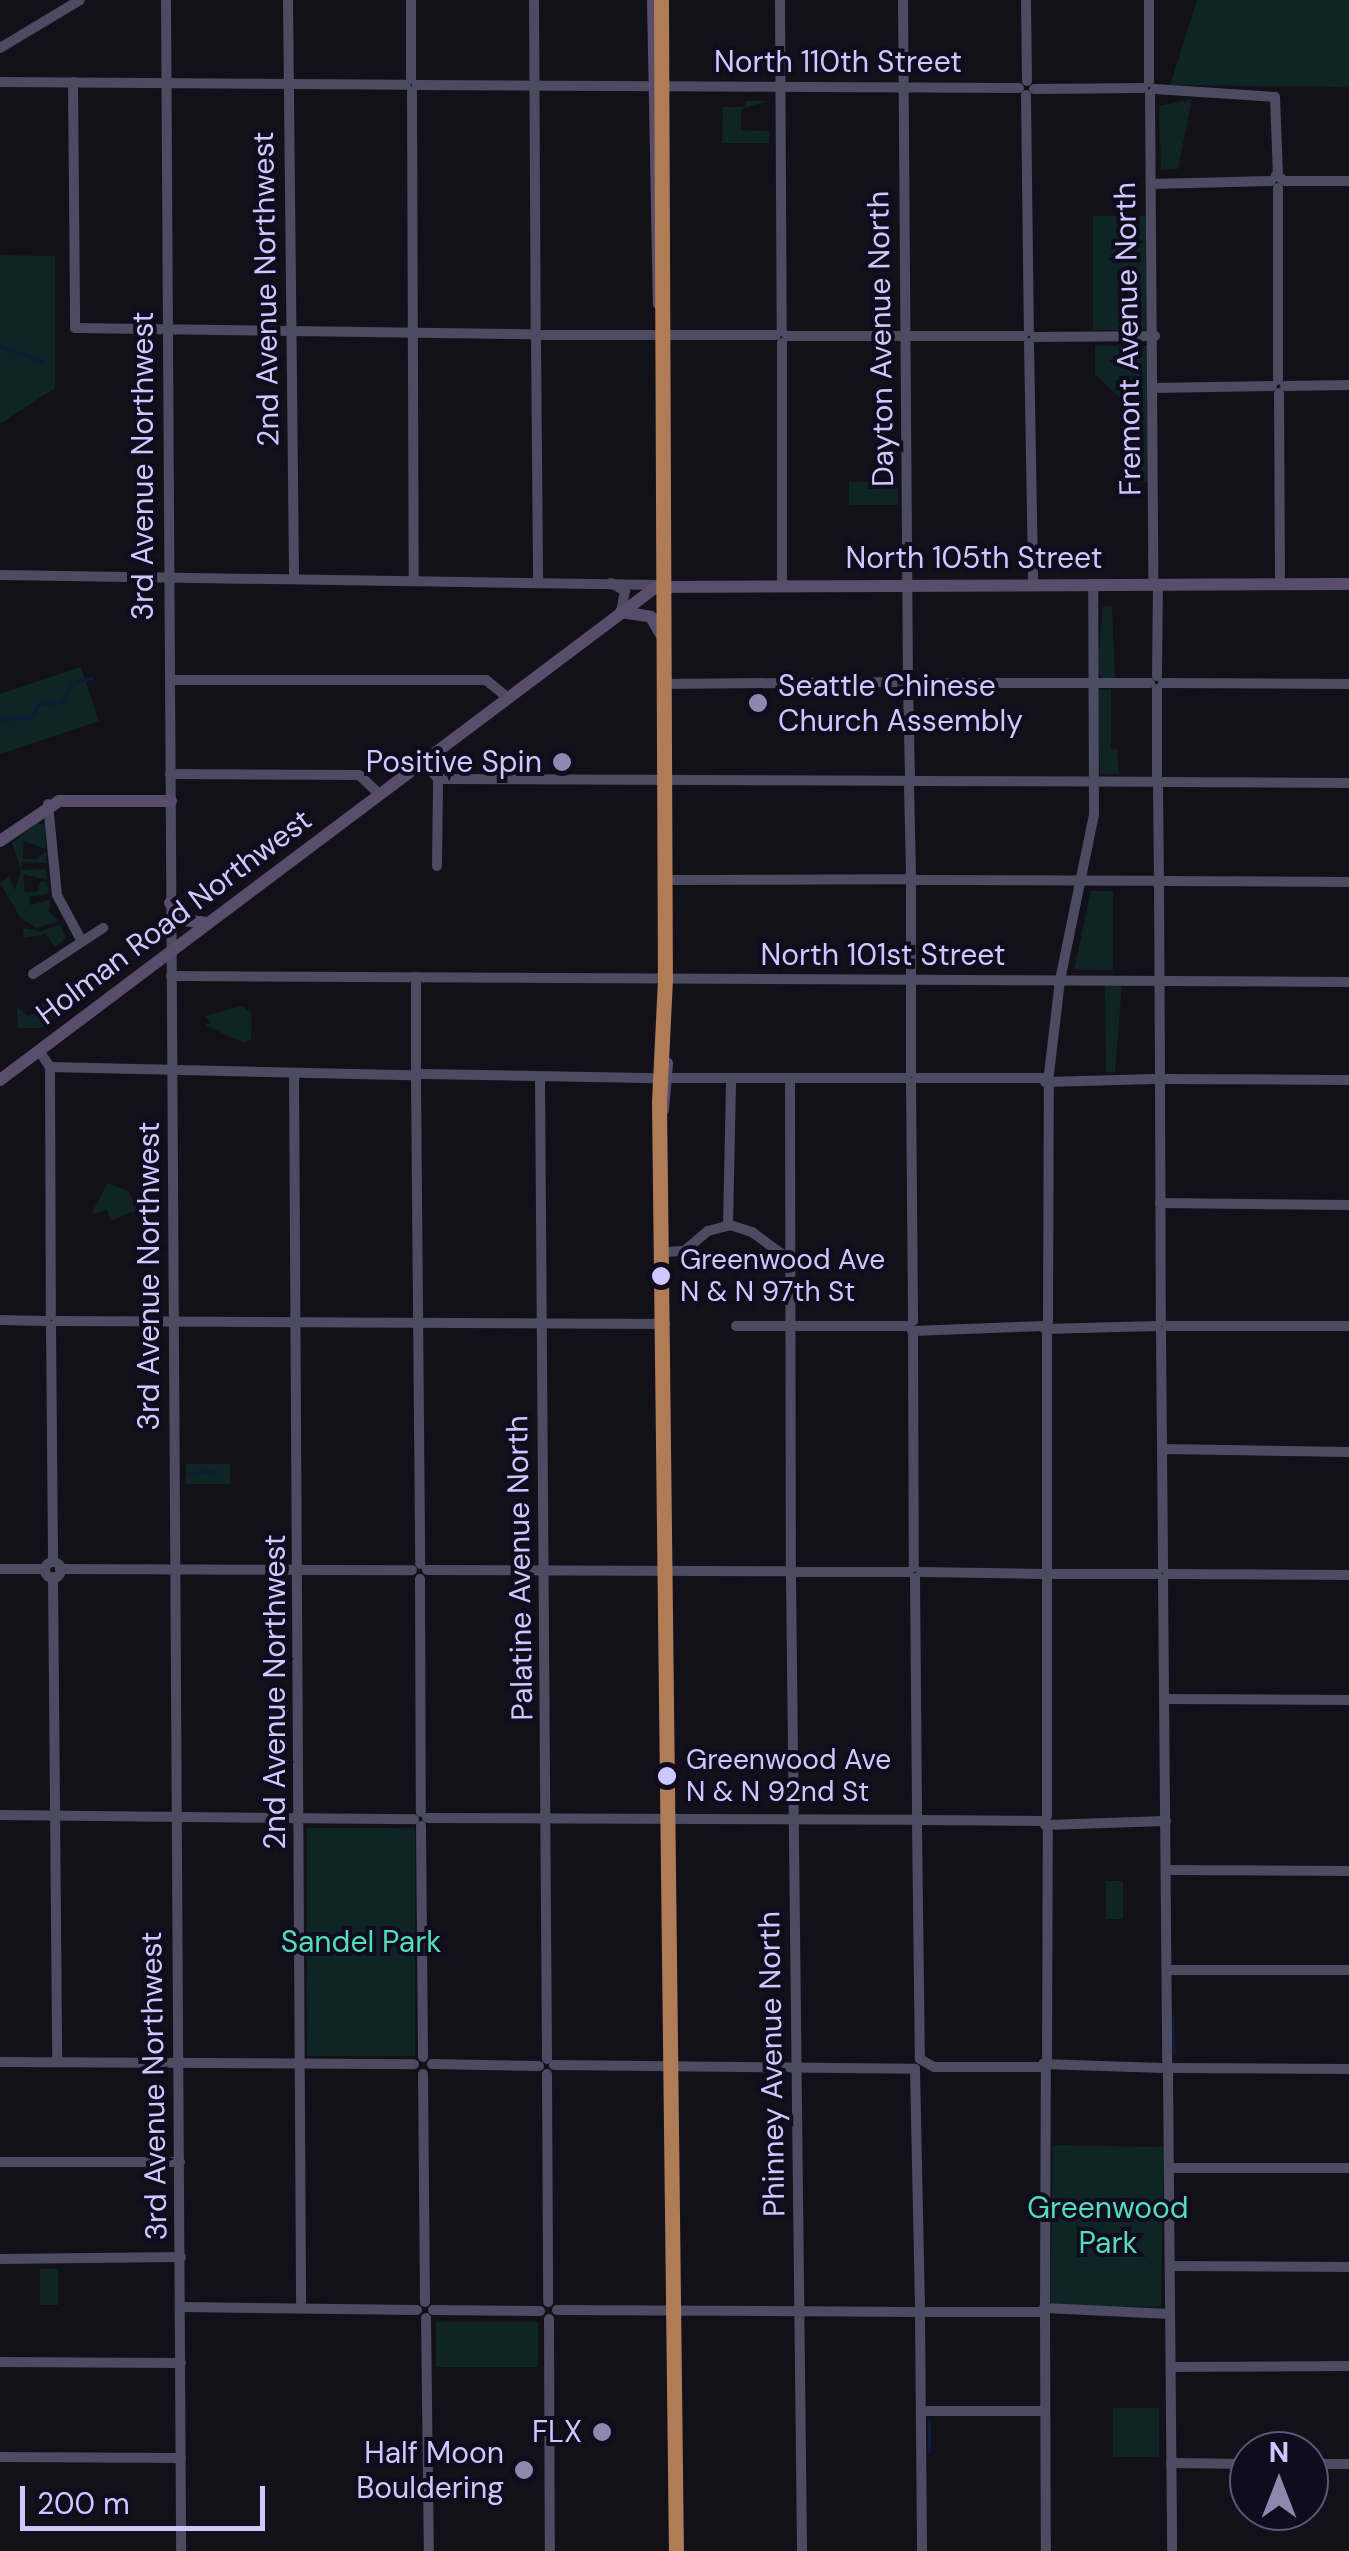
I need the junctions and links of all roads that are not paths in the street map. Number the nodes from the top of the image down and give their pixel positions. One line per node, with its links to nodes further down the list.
1 (80, 0): 13 (street)
2 (166, 0): 16 (street, 3rd Avenue Northwest)
3 (288, 0): 17 (street, 2nd Avenue Northwest)
4 (410, 0): 18 (street)
5 (534, 0): 19 (street)
6 (653, 0): 12 (main road)
7 (661, 0): 12 (main road)
8 (780, 0): 21 (street)
9 (903, 0): 22 (street, Dayton Avenue North)
10 (1026, 0): 23 (street)
11 (1149, 0): 24 (street, Fremont Avenue North)
12 (656, 43): 20 (main road)
13 (0, 48)
14 (0, 82): 15 (street, North 110th Street)
15 (72, 82): 16 (street, North 110th Street); 28 (street)
16 (166, 83): 17 (street, North 110th Street); 28 (street, 3rd Avenue Northwest)
17 (289, 84): 18 (street, North 110th Street); 29 (street, 2nd Avenue Northwest)
18 (412, 85): 19 (street, North 110th Street); 30 (street)
19 (534, 86): 20 (street, North 110th Street); 32 (street)
20 (657, 86): 21 (street, North 110th Street); 31 (main road)
21 (780, 86): 22 (street, North 110th Street); 33 (street)
22 (904, 87): 23 (street, North 110th Street); 34 (street, Dayton Avenue North)
23 (1026, 88): 24 (street, North 110th Street); 36 (street)
24 (1149, 88): 25 (street, North 110th Street); 27 (street, Fremont Avenue North)
25 (1278, 181): 26 (street); 27 (street); 38 (street)
26 (1349, 181)
27 (1152, 184): 35 (street, Fremont Avenue North)
28 (168, 330): 29 (street); 41 (street, 3rd Avenue Northwest)
29 (291, 331): 30 (street); 42 (street, 2nd Avenue Northwest)
30 (413, 332): 32 (street); 43 (street)
31 (660, 334): 32 (street); 33 (street); 53 (main road)
32 (536, 335): 44 (street)
33 (782, 336): 34 (street); 46 (street)
34 (906, 336): 36 (street); 47 (street, Dayton Avenue North)
35 (1155, 336): 36 (street); 39 (street, Fremont Avenue North)
36 (1029, 337): 48 (street)
37 (1349, 385): 38 (street)
38 (1279, 387): 39 (street); 51 (street)
39 (1154, 388): 50 (street, Fremont Avenue North)
40 (0, 575): 41 (street, North 105th Street)
41 (170, 576): 42 (street, North 105th Street); 56 (street, 3rd Avenue Northwest)
42 (294, 577): 43 (street, North 105th Street)
43 (414, 578): 44 (street, North 105th Street)
44 (538, 580): 45 (street, North 105th Street)
45 (600, 581): 53 (street, North 105th Street); 54 (street)
46 (782, 582): 47 (main road, North 105th Street); 53 (main road, North 105th Street)
47 (908, 583): 48 (main road, North 105th Street); 57 (street, Dayton Avenue North)
48 (1033, 584): 49 (main road, North 105th Street)
49 (1093, 584): 50 (main road, North 105th Street); 58 (street)
50 (1156, 584): 51 (main road, North 105th Street); 59 (street, Fremont Avenue North)
51 (1280, 584): 52 (main road, North 105th Street)
52 (1349, 584)
53 (662, 585): 54 (main road, Holman Road Northwest); 55 (main road)
54 (620, 612): 55 (main road); 62 (main road, Holman Road Northwest)
55 (663, 638): 60 (main road)
56 (170, 680): 62 (street); 64 (street, 3rd Avenue Northwest)
57 (908, 683): 58 (street); 60 (street); 66 (street, Dayton Avenue North)
58 (1091, 683): 59 (street); 68 (street)
59 (1157, 683): 61 (street); 69 (street, Fremont Avenue North)
60 (663, 684): 67 (main road)
61 (1349, 684)
62 (507, 697): 63 (main road, Holman Road Northwest)
63 (423, 760): 65 (street); 71 (main road, Holman Road Northwest)
64 (170, 774): 71 (street); 72 (street, 3rd Avenue Northwest)
65 (438, 779): 67 (street); 75 (street)
66 (910, 781): 67 (street); 68 (street); 77 (street, Dayton Avenue North)
67 (664, 782): 76 (main road)
68 (1094, 782): 69 (street); 78 (street)
69 (1157, 782): 70 (street); 79 (street, Fremont Avenue North)
70 (1349, 783)
71 (378, 794): 82 (main road, Holman Road Northwest)
72 (171, 801): 73 (main road); 81 (street, 3rd Avenue Northwest)
73 (48, 804): 74 (main road); 84 (street)
74 (0, 842)
75 (437, 866)
76 (664, 880): 77 (street); 89 (main road)
77 (911, 880): 78 (street); 90 (street, Dayton Avenue North)
78 (1085, 880): 79 (street); 91 (street)
79 (1158, 881): 80 (street); 92 (street, Fremont Avenue North)
80 (1349, 882)
81 (170, 903): 82 (main road); 85 (street, 3rd Avenue Northwest)
82 (207, 923): 85 (main road, Holman Road Northwest)
83 (103, 928): 84 (street)
84 (80, 938): 86 (street)
85 (170, 950): 87 (street, 3rd Avenue Northwest); 94 (main road, Holman Road Northwest)
86 (33, 974)
87 (171, 976): 88 (street, North 101st Street); 96 (street, 3rd Avenue Northwest)
88 (416, 978): 89 (street, North 101st Street); 98 (street)
89 (665, 979): 90 (street, North 101st Street); 100 (main road)
90 (911, 979): 91 (street, North 101st Street); 103 (street, Dayton Avenue North)
91 (1060, 980): 92 (street, North 101st Street); 104 (street)
92 (1158, 980): 93 (street, North 101st Street); 105 (street, Fremont Avenue North)
93 (1349, 982)
94 (39, 1051): 95 (street); 106 (main road, Holman Road Northwest)
95 (50, 1067): 96 (street); 114 (street)
96 (172, 1070): 97 (street); 115 (street, 3rd Avenue Northwest)
97 (294, 1074): 98 (street); 117 (street, 2nd Avenue Northwest)
98 (416, 1074): 99 (street); 116 (street)
99 (540, 1077): 100 (street); 118 (street, Palatine Avenue North)
100 (663, 1078): 101 (street); 111 (main road)
101 (730, 1078): 102 (street); 110 (street)
102 (790, 1078): 103 (street); 112 (street, Phinney Avenue North)
103 (912, 1078): 104 (street); 122 (street, Dayton Avenue North)
104 (1048, 1079): 105 (street); 123 (street)
105 (1160, 1079): 107 (street); 108 (street, Fremont Avenue North)
106 (0, 1080)
107 (1349, 1080)
108 (1160, 1202): 109 (street); 124 (street, Fremont Avenue North)
109 (1349, 1205)
110 (728, 1226): 111 (street); 112 (street)
111 (664, 1252): 119 (main road)
112 (790, 1260): 120 (street, Phinney Avenue North)
113 (0, 1320): 114 (street)
114 (51, 1321): 115 (street); 129 (street)
115 (174, 1323): 117 (street); 130 (street, 3rd Avenue Northwest)
116 (418, 1323): 117 (street); 118 (street); 132 (street)
117 (298, 1324): 131 (street, 2nd Avenue Northwest)
118 (542, 1324): 119 (street); 133 (street, Palatine Avenue North)
119 (664, 1324): 134 (main road)
120 (792, 1324): 121 (street); 122 (street); 135 (street, Phinney Avenue North)
121 (736, 1326)
122 (913, 1326): 123 (street); 136 (street, Dayton Avenue North)
123 (1048, 1326): 124 (street); 137 (street)
124 (1161, 1326): 125 (street); 126 (street, Fremont Avenue North)
125 (1349, 1326)
126 (1163, 1449): 127 (street); 138 (street, Fremont Avenue North)
127 (1349, 1452)
128 (0, 1569): 129 (street)
129 (53, 1569): 130 (street); 143 (street)
130 (176, 1570): 131 (street); 144 (street, 3rd Avenue Northwest)
131 (300, 1570): 132 (street); 145 (street, 2nd Avenue Northwest)
132 (420, 1571): 133 (street); 148 (street)
133 (545, 1571): 134 (street); 146 (street, Palatine Avenue North)
134 (666, 1571): 135 (street); 147 (main road)
135 (791, 1572): 136 (street); 149 (street, Phinney Avenue North)
136 (915, 1572): 137 (street); 150 (street, Dayton Avenue North)
137 (1047, 1574): 138 (street); 151 (street)
138 (1163, 1574): 139 (street); 140 (street, Fremont Avenue North)
139 (1349, 1574)
140 (1165, 1699): 141 (street); 152 (street, Fremont Avenue North)
141 (1349, 1700)
142 (0, 1815): 143 (street)
143 (54, 1816): 144 (street); 158 (street)
144 (177, 1816): 145 (street); 159 (street, 3rd Avenue Northwest)
145 (301, 1816): 148 (street); 161 (street, 2nd Avenue Northwest)
146 (546, 1818): 147 (street); 148 (street); 164 (street, Palatine Avenue North)
147 (667, 1818): 149 (street); 163 (main road)
148 (421, 1819): 160 (street)
149 (794, 1820): 150 (street); 162 (street, Phinney Avenue North)
150 (917, 1820): 151 (street); 165 (street, Dayton Avenue North)
151 (1047, 1821): 152 (street); 166 (street)
152 (1166, 1821): 153 (street, Fremont Avenue North)
153 (1167, 1870): 154 (street); 155 (street, Fremont Avenue North)
154 (1349, 1871)
155 (1168, 1970): 156 (street); 167 (street, Fremont Avenue North)
156 (1349, 1970)
157 (0, 2062): 158 (street)
158 (58, 2062): 159 (street)
159 (178, 2062): 161 (street); 170 (street, 3rd Avenue Northwest)
160 (423, 2062): 161 (street); 164 (street); 179 (street)
161 (300, 2064): 178 (street, 2nd Avenue Northwest)
162 (796, 2064): 163 (street); 165 (street); 182 (street, Phinney Avenue North)
163 (670, 2065): 164 (street); 181 (main road)
164 (547, 2066): 180 (street, Palatine Avenue North)
165 (919, 2066): 166 (street); 183 (street, Dayton Avenue North)
166 (1046, 2067): 167 (street); 184 (street)
167 (1168, 2068): 168 (street); 171 (street, Fremont Avenue North)
168 (1349, 2069)
169 (0, 2162): 170 (street)
170 (180, 2162): 173 (street, 3rd Avenue Northwest)
171 (1170, 2168): 172 (street); 175 (street, Fremont Avenue North)
172 (1349, 2168)
173 (181, 2258): 174 (street); 177 (street, 3rd Avenue Northwest)
174 (0, 2259)
175 (1170, 2266): 176 (street); 185 (street, Fremont Avenue North)
176 (1349, 2267)
177 (180, 2307): 178 (street); 187 (street, 3rd Avenue Northwest)
178 (302, 2308): 179 (street)
179 (425, 2310): 180 (street); 197 (street)
180 (548, 2310): 181 (street); 198 (street, Palatine Avenue North)
181 (672, 2311): 182 (street); 199 (main road)
182 (799, 2312): 183 (street); 200 (street, Phinney Avenue North)
183 (920, 2312): 184 (street); 190 (street, Dayton Avenue North)
184 (1045, 2312): 185 (street); 191 (street)
185 (1170, 2314): 188 (street, Fremont Avenue North)
186 (0, 2362): 187 (street)
187 (181, 2363): 193 (street, 3rd Avenue Northwest)
188 (1171, 2366): 189 (street); 194 (street, Fremont Avenue North)
189 (1349, 2366)
190 (921, 2411): 191 (street); 201 (street, Dayton Avenue North)
191 (1046, 2412): 202 (street)
192 (0, 2457): 193 (street)
193 (181, 2458): 196 (street, 3rd Avenue Northwest)
194 (1171, 2464): 195 (street); 203 (street, Fremont Avenue North)
195 (1229, 2464)
196 (182, 2551)
197 (428, 2551)
198 (550, 2551)
199 (676, 2551)
200 (802, 2551)
201 (922, 2551)
202 (1046, 2551)
203 (1172, 2551)

